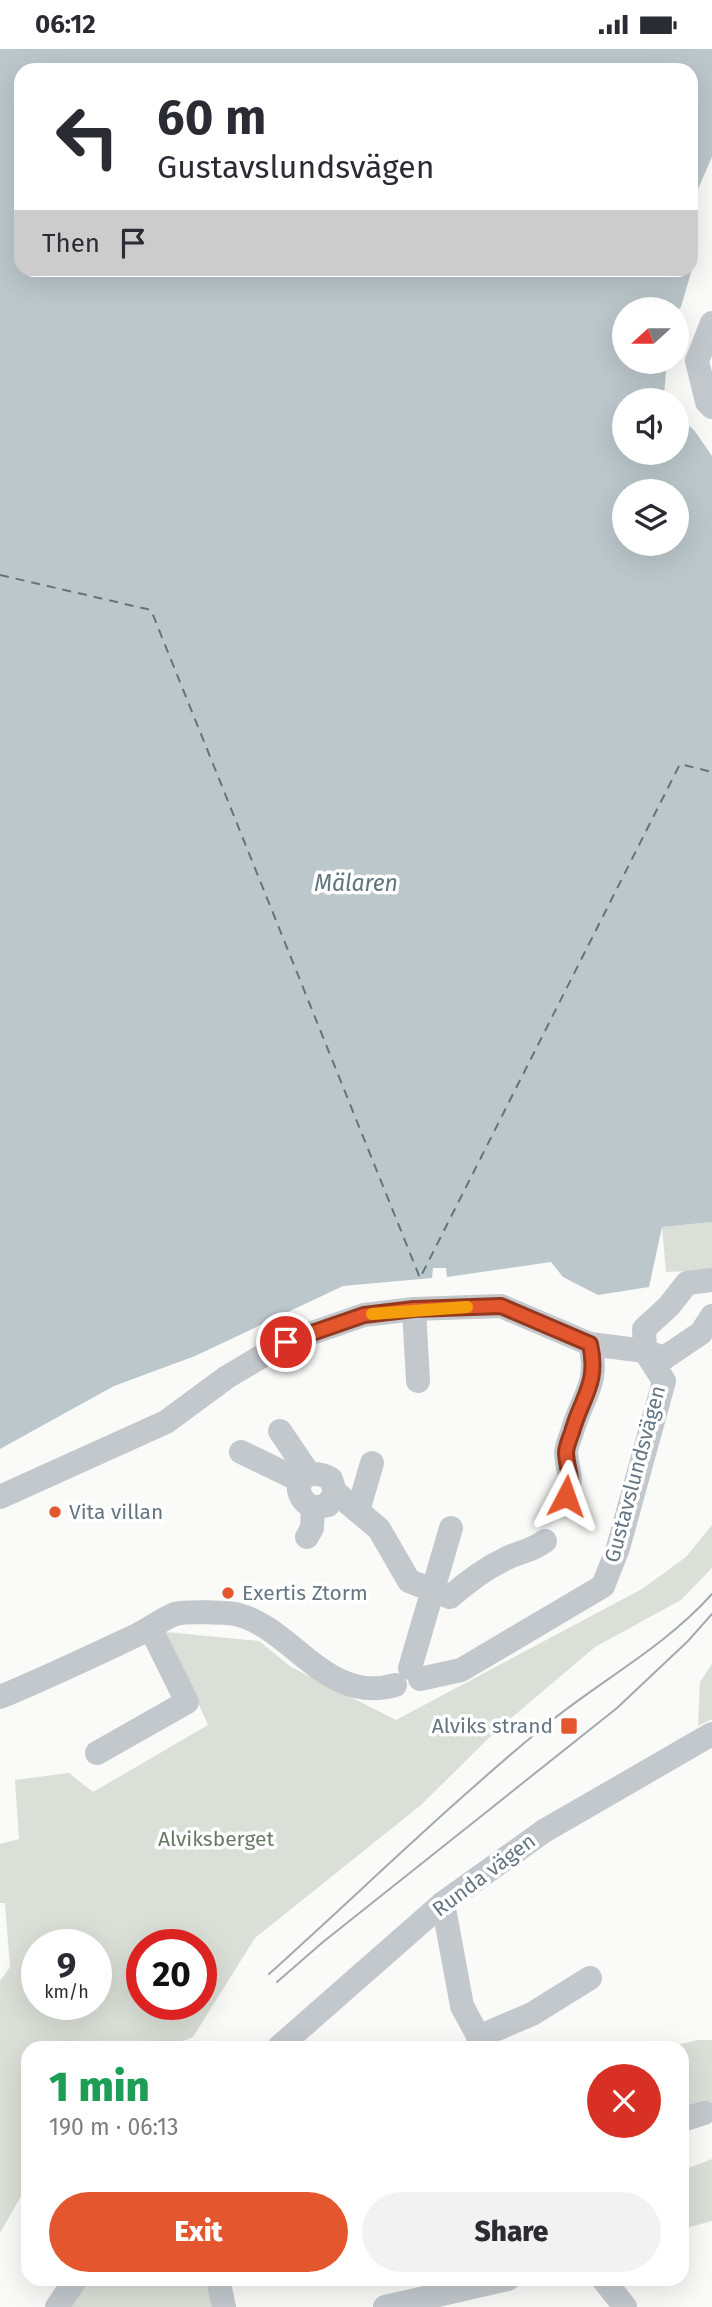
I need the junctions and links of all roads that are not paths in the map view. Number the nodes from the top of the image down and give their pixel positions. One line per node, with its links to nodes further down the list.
1 (712, 323): 2 (street)
2 (712, 407)
3 (712, 1280): 7 (street)
4 (414, 1309): 6 (street); 8 (street); 15 (street)
5 (712, 1316): 7 (street)
6 (590, 1344): 7 (street); 14 (street)
7 (645, 1351): 23 (street, Gustavslundsvägen)
8 (418, 1381)
9 (280, 1431): 12 (street)
10 (241, 1453): 12 (street)
11 (372, 1463): 17 (street)
12 (305, 1478): 13 (street); 16 (street)
13 (335, 1492): 16 (street); 17 (street)
14 (566, 1496)
15 (0, 1497)
16 (313, 1508): 19 (street)
17 (358, 1511): 21 (street)
18 (450, 1528): 21 (street)
19 (307, 1538)
20 (545, 1541): 21 (street)
21 (432, 1590): 23 (street)
22 (150, 1629): 23 (street, Gustavslundsvägen); 24 (street, Gustavslundsvägen); 26 (street)
23 (408, 1677)
24 (0, 1697)
25 (712, 1734): 27 (street, Runda vägen)
26 (97, 1753)
27 (443, 1903): 29 (street, Runda vägen); 30 (street)
28 (590, 1978): 30 (street)
29 (286, 2041)
30 (477, 2041)
31 (71, 2286): 35 (street)
32 (220, 2286): 36 (street)
33 (477, 2286): 37 (street)
34 (608, 2286): 38 (street)
35 (57, 2307)
36 (225, 2307)
37 (385, 2307)
38 (625, 2307)

